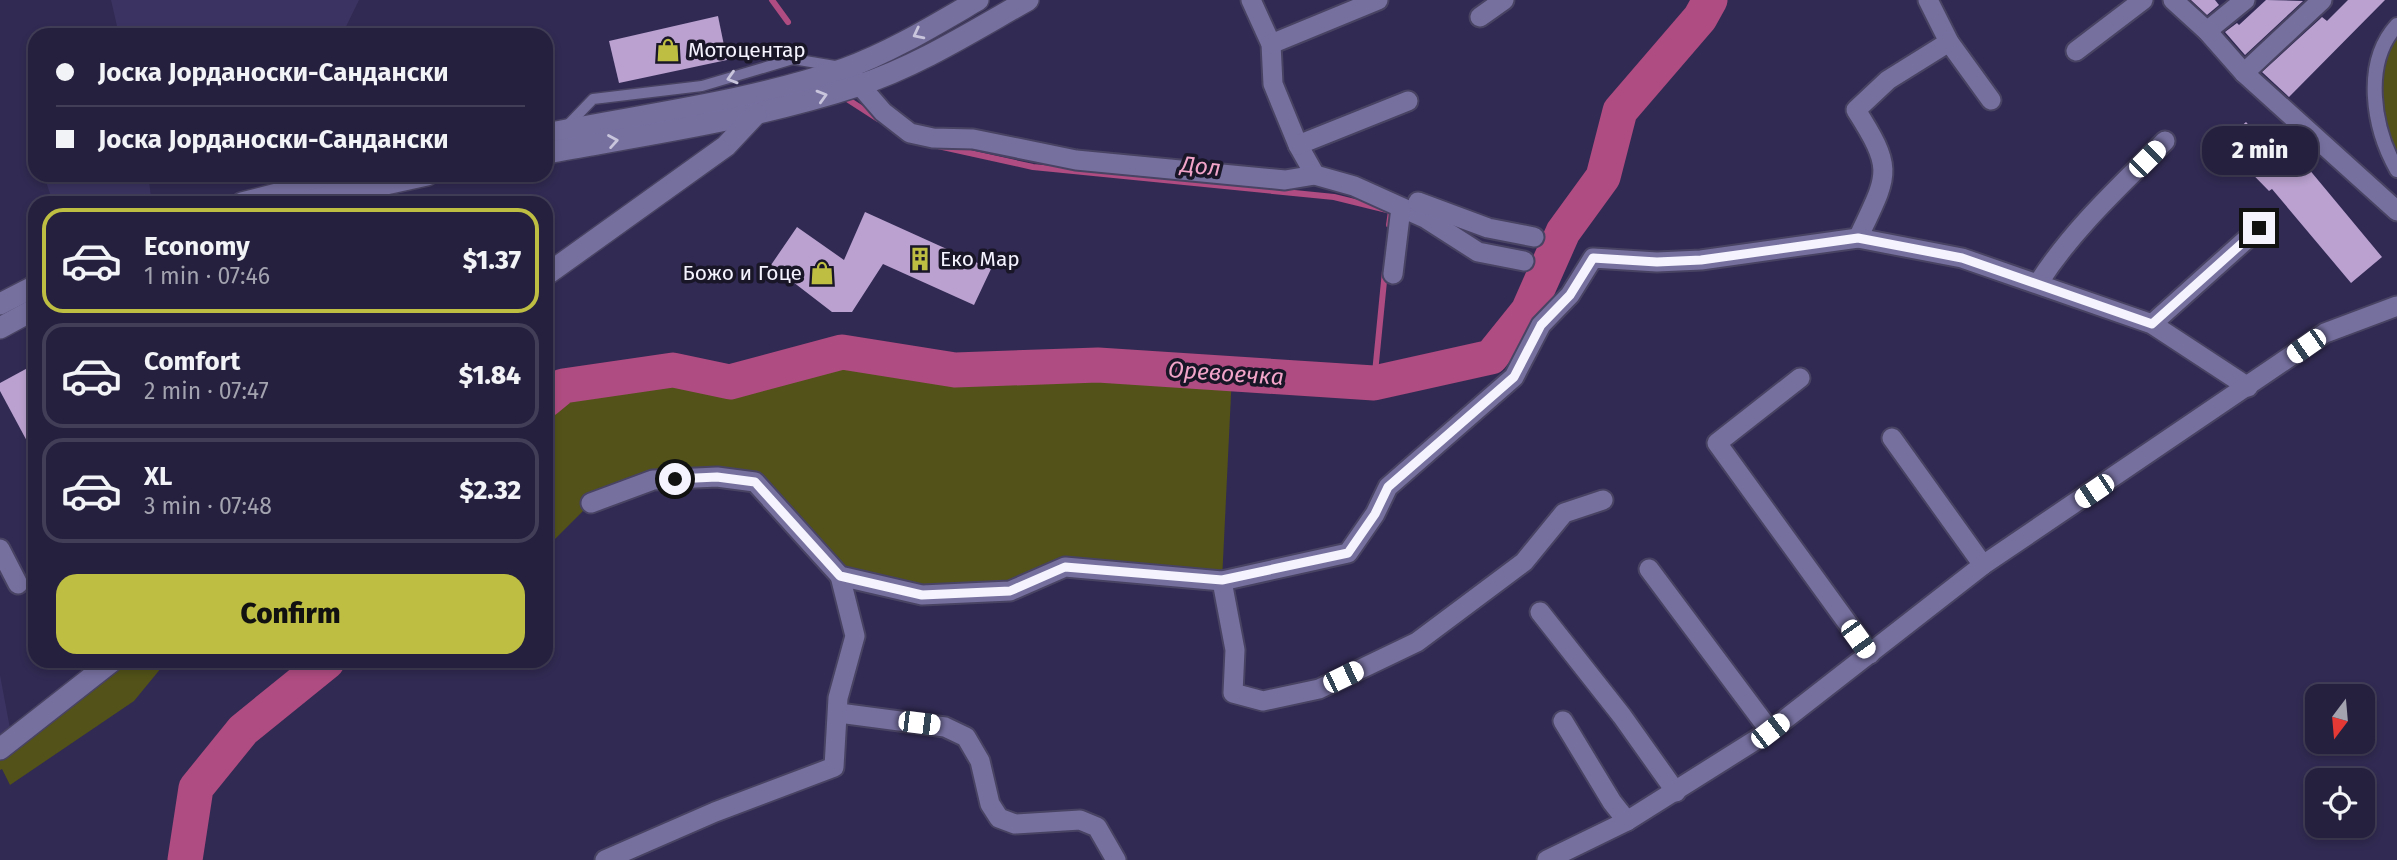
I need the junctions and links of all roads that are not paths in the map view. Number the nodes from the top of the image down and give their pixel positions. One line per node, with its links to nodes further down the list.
1 (978, 0): 17 (street, one-way to 17)
2 (1028, 0): 19 (street)
3 (1251, 0): 15 (street)
4 (1378, 0): 15 (street)
5 (1504, 0): 11 (street)
6 (1928, 0): 14 (street)
7 (2143, 0): 16 (street)
8 (2173, 0): 13 (street)
9 (2245, 0): 13 (street)
10 (2322, 0): 18 (street)
11 (1480, 17)
12 (2397, 24): 27 (street)
13 (2207, 31): 18 (street)
14 (1949, 41): 20 (street); 38 (street)
15 (1271, 44): 25 (street)
16 (2076, 51)
17 (845, 68): 19 (street); 22 (street); 23 (lane, one-way to 23)
18 (2244, 73): 35 (street)
19 (859, 85): 22 (street, one-way to 19); 28 (street)
20 (1991, 100)
21 (1408, 101): 25 (street)
22 (753, 105): 23 (street); 26 (street, one-way to 22); 40 (street)
23 (554, 133)
24 (2165, 141): 42 (street)
25 (1298, 145): 28 (street)
26 (553, 151)
27 (2397, 170)
28 (1315, 175): 31 (street)
29 (324, 182): 32 (street)
30 (395, 182): 33 (street)
31 (1354, 186): 34 (street); 37 (street)
32 (270, 196)
33 (331, 196)
34 (1401, 208): 39 (street); 41 (street)
35 (2397, 211)
36 (2259, 228): 47 (street)
37 (1534, 237)
38 (1858, 238): 42 (street); 58 (street)
39 (1524, 261)
40 (553, 270)
41 (1392, 274)
42 (2039, 282): 47 (street)
43 (28, 289): 44 (street)
44 (0, 303)
45 (2397, 306): 50 (street)
46 (28, 313): 48 (street)
47 (2152, 324): 50 (street)
48 (0, 328)
49 (1800, 378): 61 (street)
50 (2248, 387): 55 (street)
51 (1892, 438): 55 (street)
52 (1603, 500): 58 (street)
53 (591, 503): 57 (street)
54 (0, 549): 59 (street)
55 (1983, 565): 61 (street)
56 (1649, 569): 65 (street)
57 (840, 576): 58 (street); 63 (street)
58 (1222, 580)
59 (18, 584)
60 (1541, 612): 67 (street)
61 (1870, 654): 65 (street)
62 (103, 668): 66 (street)
63 (839, 713): 69 (street); 70 (street)
64 (1563, 721): 68 (street)
65 (1770, 731): 67 (street)
66 (0, 749)
67 (1676, 792): 68 (street)
68 (1627, 821): 71 (street)
69 (605, 860)
70 (1116, 860)
71 (1547, 860)

